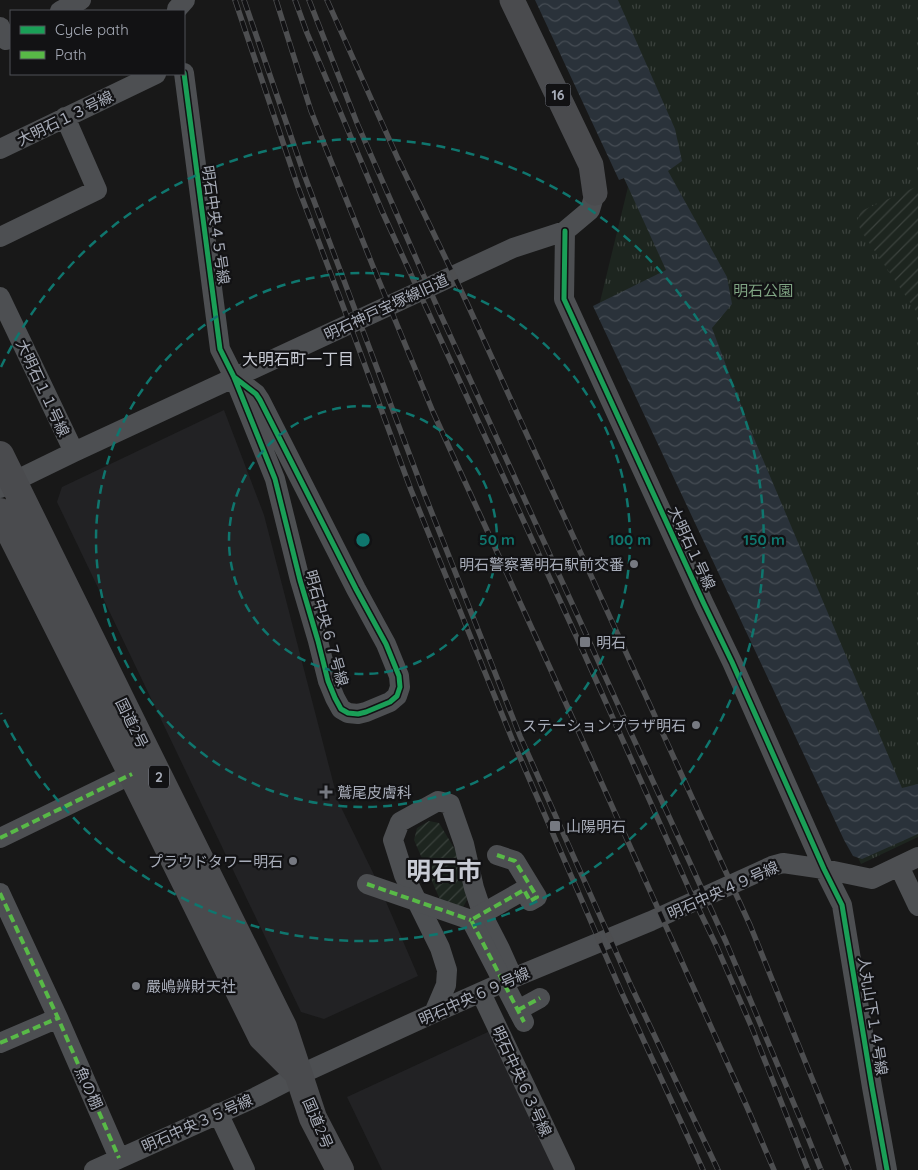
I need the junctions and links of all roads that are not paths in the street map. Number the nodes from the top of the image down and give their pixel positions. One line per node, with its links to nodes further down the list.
1 (82, 0): 3 (street)
2 (512, 0): 8 (main road, 16)
3 (62, 10)
4 (154, 75): 6 (street, 大明石１３号線)
5 (184, 75): 12 (street, 明石中央４５号線)
6 (65, 117): 7 (street, 大明石１３号線); 10 (street)
7 (0, 149)
8 (594, 192): 9 (street, 明石神戸宝塚線旧道)
9 (565, 231): 12 (street, 明石神戸宝塚線旧道); 24 (street, 大明石１号線)
10 (0, 237)
11 (0, 297): 13 (street, 大明石１１号線)
12 (234, 377): 13 (street, 明石神戸宝塚線旧道); 17 (street, 明石中央６７号線); 18 (street, 明石中央６７号線)
13 (74, 452): 15 (street, 明石神戸宝塚線旧道)
14 (0, 455): 15 (highway, 国道2号 / 2)
15 (7, 484): 36 (highway, 国道2号 / 2)
16 (0, 512): 19 (highway, 国道2号 / 2)
17 (320, 516): 18 (street); 18 (street, 明石中央６７号線)
18 (286, 523)
19 (132, 774): 20 (street); 36 (highway, 国道2号 / 2)
20 (0, 838)
21 (497, 855): 28 (street, bridge)
22 (918, 857): 23 (street, 明石中央４９号線)
23 (899, 866): 24 (street, 明石中央４９号線); 27 (street)
24 (824, 869): 29 (street, 明石中央４９号線); 43 (street, 人丸山下１４号線)
25 (367, 884): 28 (street, bridge)
26 (0, 893): 34 (street, 魚の棚)
27 (918, 906)
28 (471, 920): 32 (street, bridge)
29 (651, 921): 30 (street, 明石中央６９号線)
30 (513, 978): 31 (street, 明石中央６９号線); 33 (street)
31 (481, 993): 33 (street, 明石中央６９号線); 42 (street, 明石中央６３号線)
32 (540, 998)
33 (434, 1013): 36 (street, 明石中央６９号線)
34 (58, 1018): 35 (street); 38 (street, 魚の棚)
35 (0, 1044)
36 (299, 1075): 37 (street, 明石中央３５号線); 41 (highway, 国道2号 / 2)
37 (218, 1113): 38 (street, 明石中央３５号線); 40 (street)
38 (119, 1158): 39 (street, 明石中央３５号線)
39 (94, 1170)
40 (245, 1170)
41 (340, 1170)
42 (564, 1170)
43 (887, 1170)

